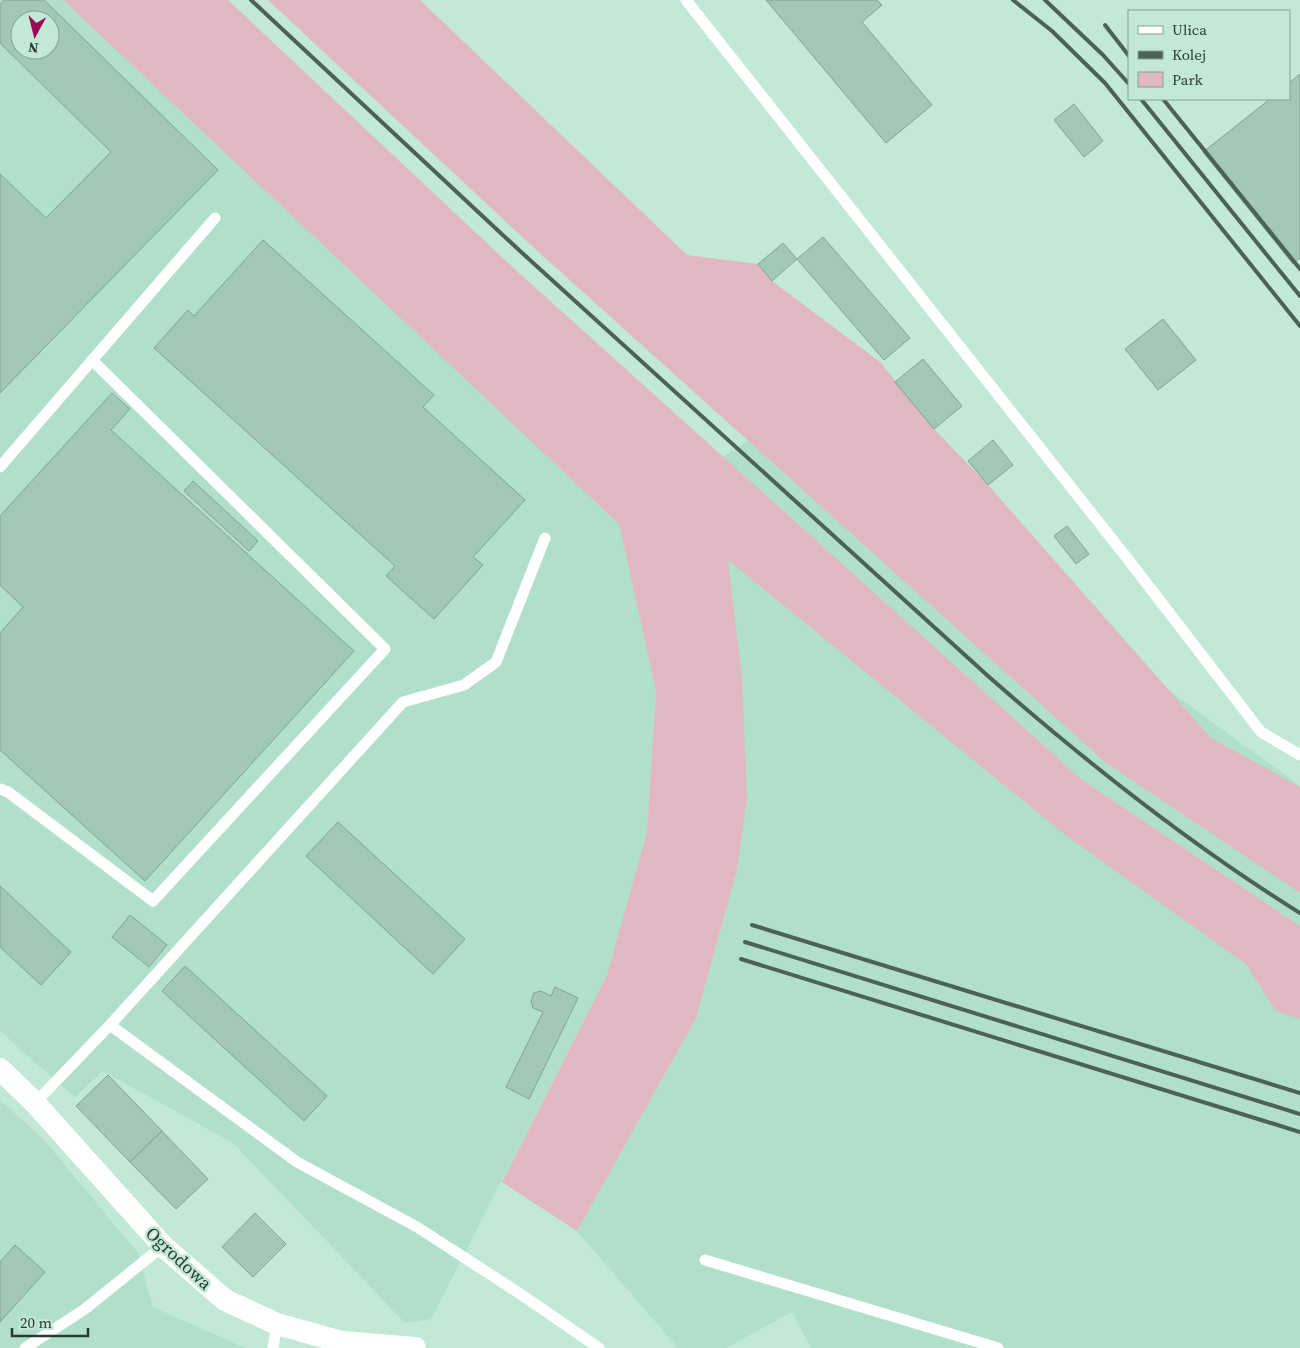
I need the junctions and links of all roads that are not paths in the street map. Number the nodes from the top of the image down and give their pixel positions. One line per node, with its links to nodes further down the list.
1 (686, 0): 6 (lane)
2 (215, 218): 3 (lane)
3 (92, 360): 4 (lane); 7 (lane)
4 (0, 467)
5 (544, 538): 8 (lane)
6 (1300, 755)
7 (0, 790)
8 (110, 1025): 10 (lane); 17 (lane)
9 (0, 1070): 10 (street, Ogrodowa)
10 (35, 1103): 11 (street, Ogrodowa)
11 (163, 1246): 13 (street, Ogrodowa); 14 (lane)
12 (705, 1260): 18 (lane)
13 (277, 1324): 15 (lane); 16 (street, Ogrodowa)
14 (25, 1348)
15 (273, 1348)
16 (415, 1348)
17 (599, 1348)
18 (998, 1348)

